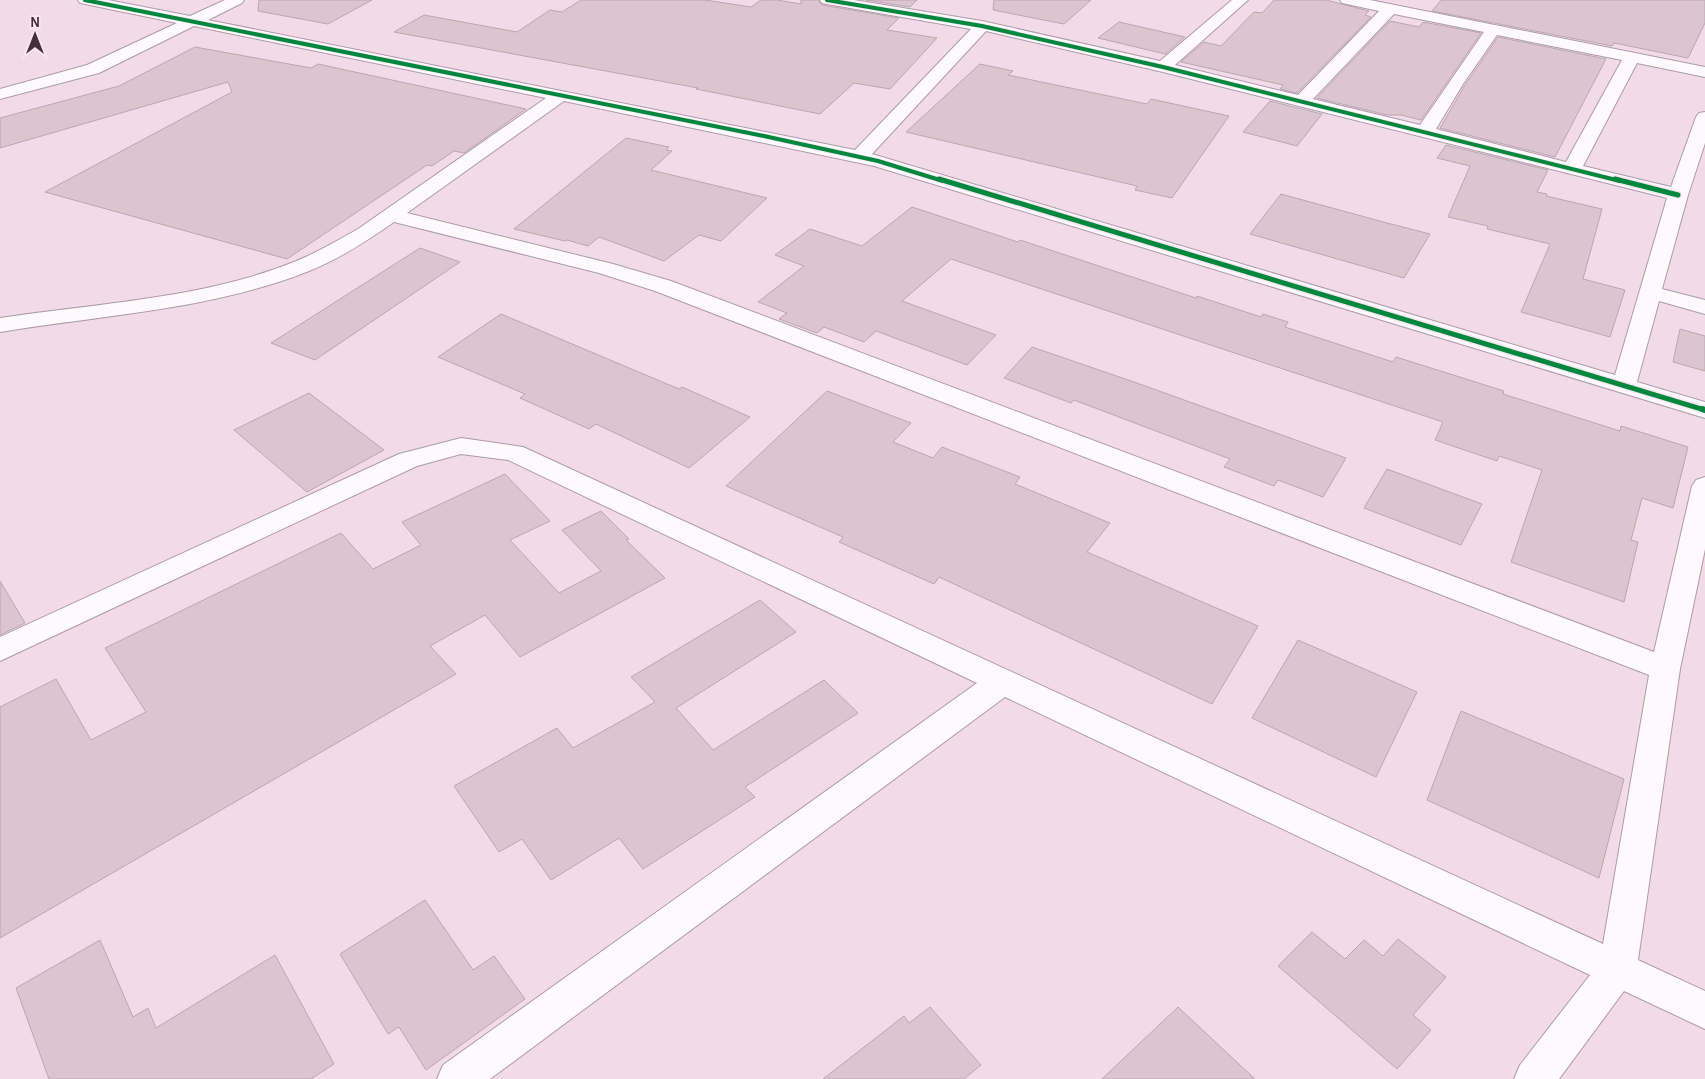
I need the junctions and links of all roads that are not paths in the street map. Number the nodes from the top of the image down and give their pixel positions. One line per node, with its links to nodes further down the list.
1 (86, 0): 8 (street)
2 (117, 0): 8 (street)
3 (237, 0): 8 (street)
4 (827, 0): 9 (street)
5 (1241, 0): 12 (street)
6 (1347, 0): 7 (street)
7 (1390, 8): 10 (street); 16 (street)
8 (191, 14): 14 (street); 15 (street); 19 (street)
9 (982, 26): 12 (street); 19 (street)
10 (1493, 30): 11 (street); 18 (street)
11 (1632, 57): 13 (street); 20 (street)
12 (1163, 67): 16 (street)
13 (1705, 72)
14 (0, 94)
15 (560, 96): 19 (street); 22 (street)
16 (1302, 101): 18 (street)
17 (1705, 117): 21 (street)
18 (1425, 132): 20 (street)
19 (863, 152): 26 (street)
20 (1572, 168): 21 (street)
21 (1678, 195): 23 (street)
22 (390, 215): 25 (street); 31 (street)
23 (1650, 292): 24 (street); 26 (street)
24 (1705, 307)
25 (0, 325)
26 (1626, 378): 27 (street); 28 (street)
27 (1705, 394)
28 (1705, 410)
29 (1705, 486): 31 (street)
30 (0, 650): 32 (street)
31 (1665, 669): 33 (street)
32 (1002, 682): 33 (street); 35 (street)
33 (1618, 969): 34 (street); 36 (street)
34 (1705, 1010)
35 (457, 1079)
36 (1534, 1079)

